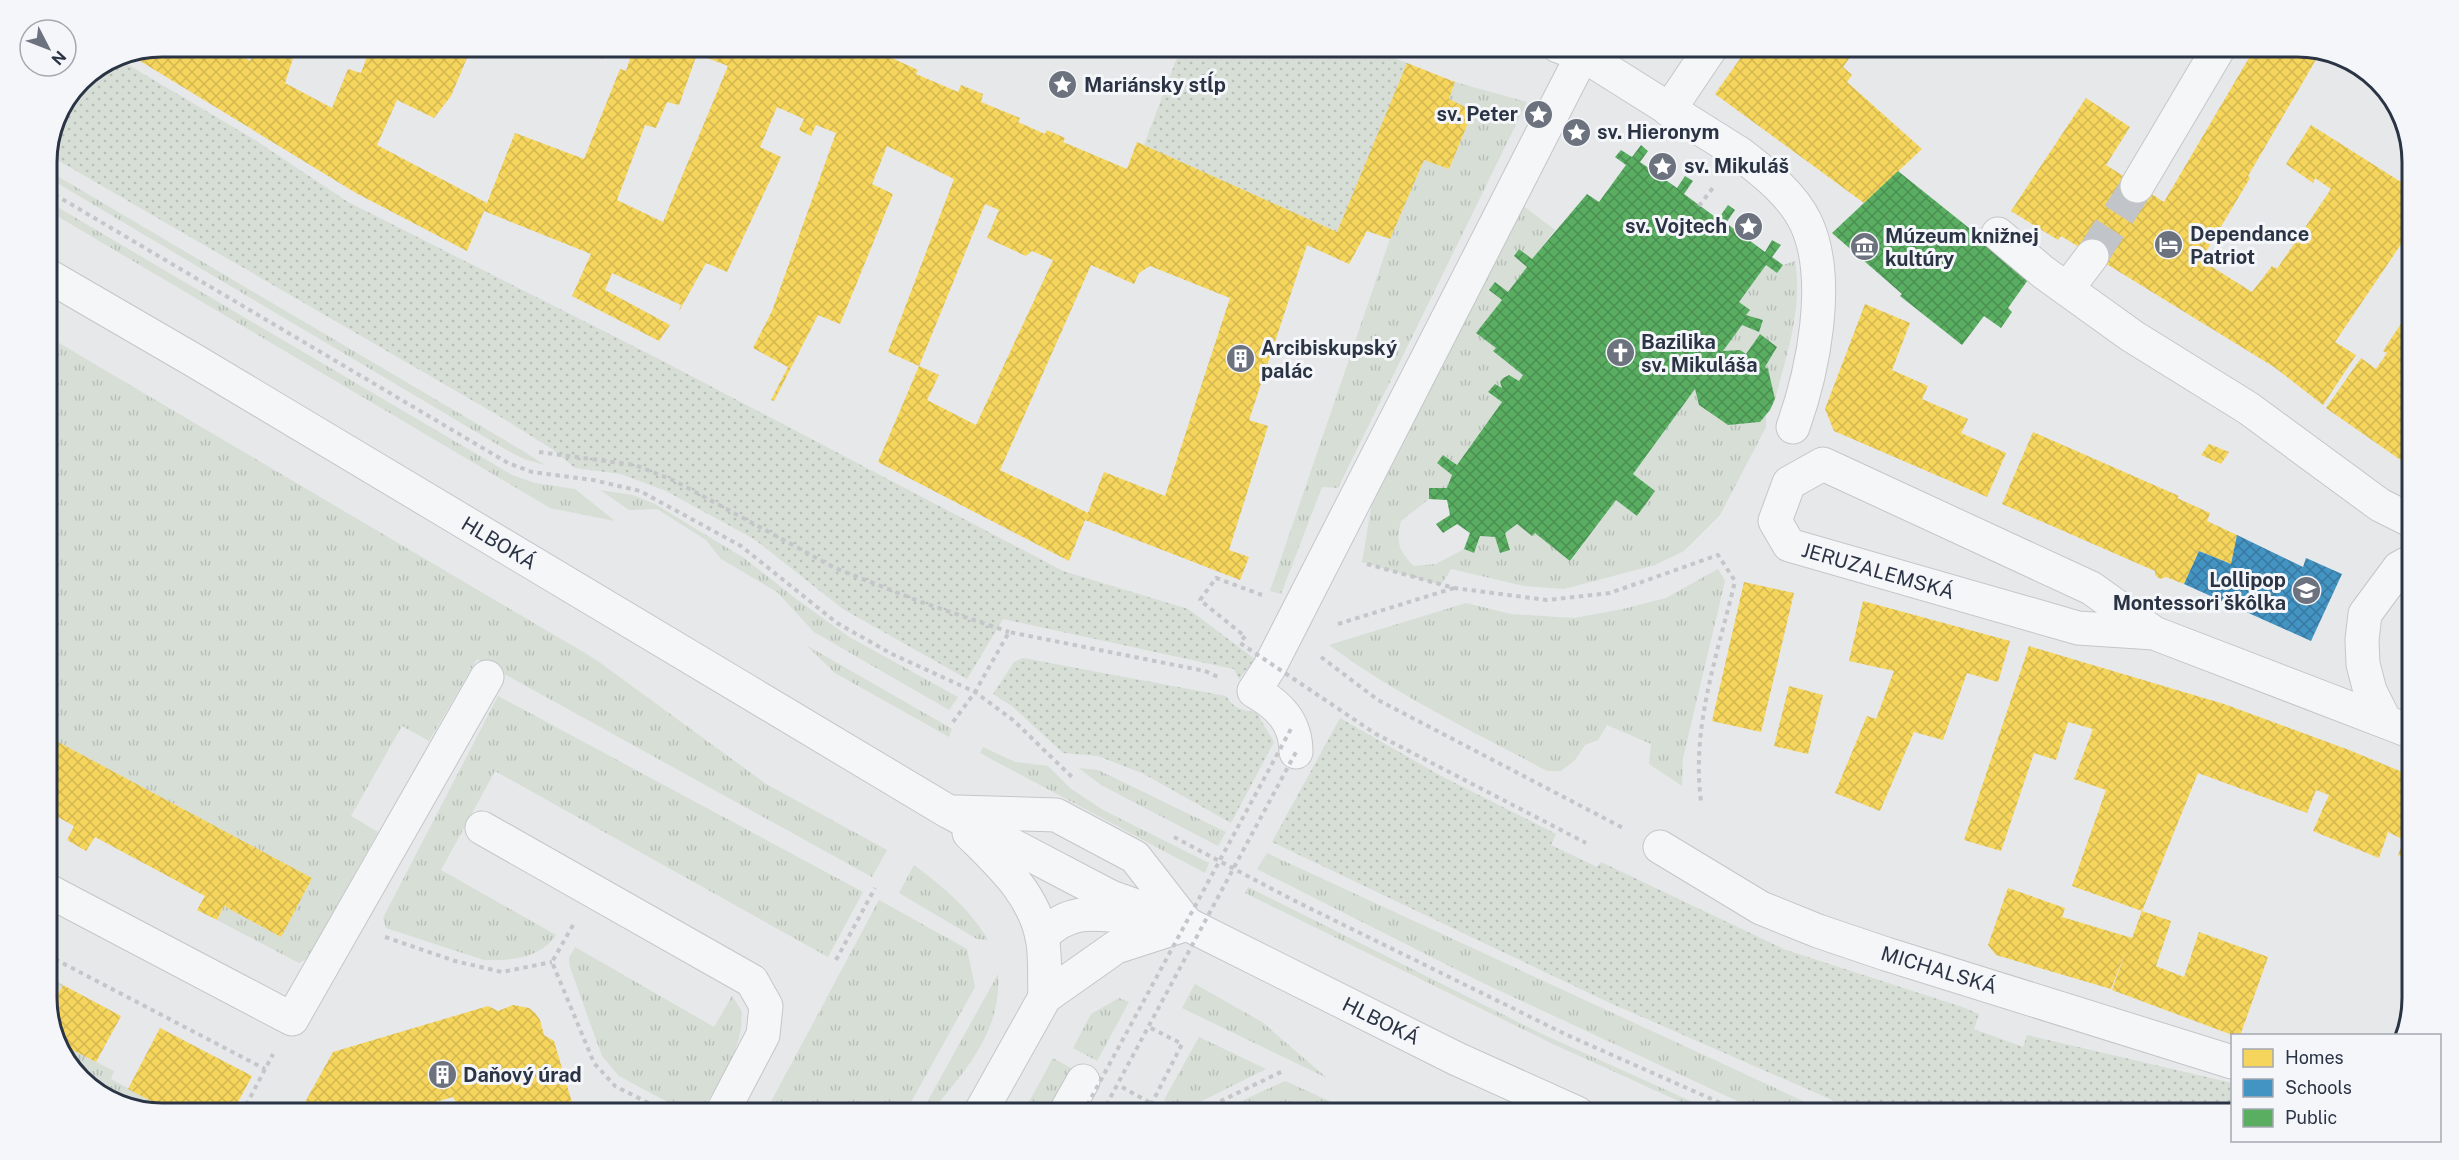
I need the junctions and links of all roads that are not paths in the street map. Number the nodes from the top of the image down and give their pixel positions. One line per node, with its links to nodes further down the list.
1 (1579, 57): 17 (street)
2 (1594, 57): 5 (street)
3 (1705, 57): 5 (street)
4 (2213, 57): 6 (street)
5 (1670, 110): 11 (street)
6 (2137, 186)
7 (1998, 234): 10 (street)
8 (2092, 255): 10 (street)
9 (57, 281): 18 (street, HLBOKÁ)
10 (2067, 289): 12 (street)
11 (1793, 427)
12 (2402, 516)
13 (2402, 566): 16 (street)
14 (2154, 633): 14 (street, JERUZALEMSKÁ); 16 (street, JERUZALEMSKÁ)
15 (487, 677): 21 (street)
16 (2399, 726)
17 (1294, 739)
18 (949, 812): 22 (street, HLBOKÁ); 22 (street, HLBOKÁ); 23 (street, HLBOKÁ)
19 (482, 828): 27 (street)
20 (1660, 847): 25 (street, MICHALSKÁ)
21 (57, 895)
22 (1187, 924): 23 (street, HLBOKÁ); 24 (street); 30 (street, HLBOKÁ)
23 (1042, 937): 24 (street, HLBOKÁ)
24 (1045, 997): 28 (street)
25 (2231, 1062)
26 (1083, 1081): 29 (street)
27 (727, 1103)
28 (986, 1103)
29 (1071, 1103)
30 (1555, 1103)

